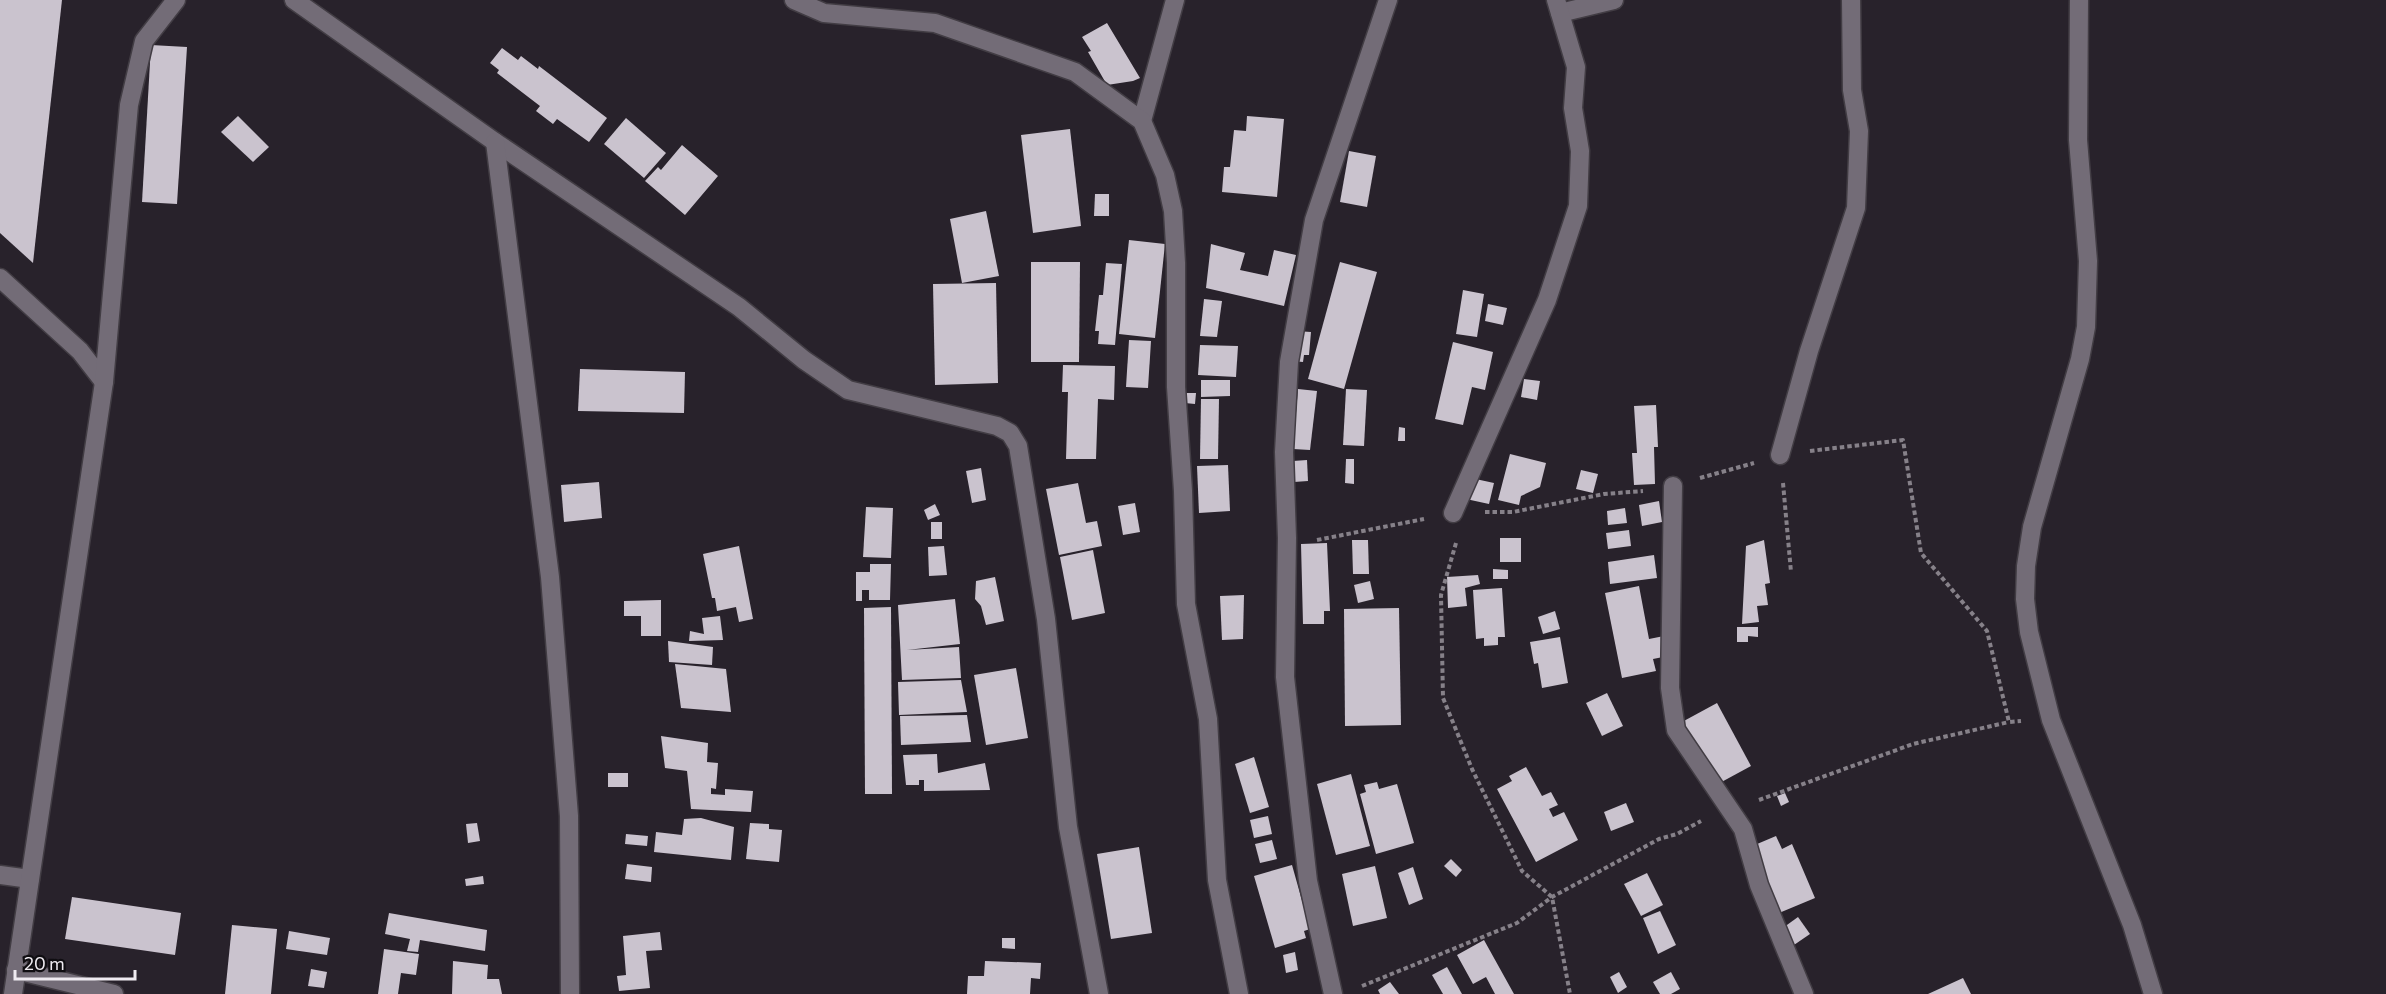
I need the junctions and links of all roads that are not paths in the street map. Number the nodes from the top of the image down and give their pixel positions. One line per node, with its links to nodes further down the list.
1 (176, 0): 14 (street)
2 (294, 0): 12 (street)
3 (794, 0): 9 (street)
4 (1175, 0): 11 (street)
5 (1388, 0): 21 (street)
6 (1614, 0): 10 (street)
7 (1851, 0): 15 (street)
8 (2079, 0): 28 (street)
9 (826, 6): 11 (street)
10 (1558, 7): 17 (street)
11 (1142, 121): 26 (street)
12 (495, 142): 24 (street); 25 (street)
13 (0, 278): 14 (street)
14 (104, 382): 19 (street)
15 (1780, 455)
16 (1673, 486): 27 (street)
17 (1453, 513)
18 (0, 875): 19 (street)
19 (30, 879): 20 (street)
20 (16, 970): 22 (street); 23 (street)
21 (1342, 992)
22 (13, 994)
23 (114, 994)
24 (570, 994)
25 (1099, 994)
26 (1239, 994)
27 (1804, 994)
28 (2153, 994)

